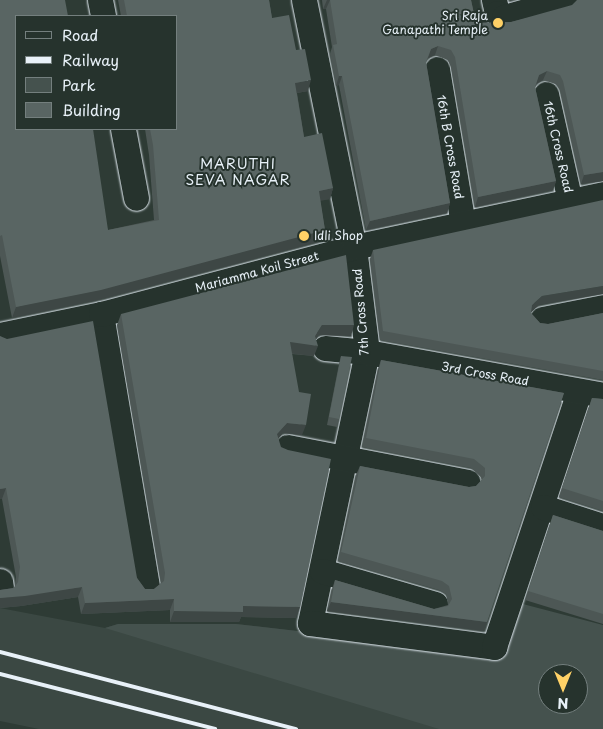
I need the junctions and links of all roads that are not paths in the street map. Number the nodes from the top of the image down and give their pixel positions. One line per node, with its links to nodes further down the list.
1 (100, 0): 5 (street)
2 (304, 0): 13 (street, 7th Cross Road)
3 (494, 0): 4 (street)
4 (565, 0)
5 (103, 15)
6 (437, 70): 12 (street, 16th B Cross Road)
7 (546, 94): 11 (street, 16th Cross Road)
8 (123, 130): 10 (street)
9 (603, 194): 11 (street, Mariamma Koil Street)
10 (136, 198)
11 (570, 201): 12 (street, Mariamma Koil Street)
12 (463, 224): 13 (street, Mariamma Koil Street)
13 (354, 247): 15 (street, Mariamma Koil Street); 19 (street, 7th Cross Road)
14 (603, 306): 16 (street)
15 (101, 314): 17 (street, Mariamma Koil Street); 27 (street)
16 (542, 319)
17 (0, 335)
18 (324, 348): 19 (street, 3rd Cross Road)
19 (367, 352): 20 (street, 3rd Cross Road); 22 (street, 7th Cross Road)
20 (591, 393): 24 (street)
21 (287, 447): 22 (street)
22 (348, 456): 23 (street); 26 (street, 7th Cross Road)
23 (468, 482)
24 (543, 507): 25 (street); 26 (street, 7th Cross Road)
25 (603, 526)
26 (322, 571): 28 (street)
27 (147, 586)
28 (435, 604)

